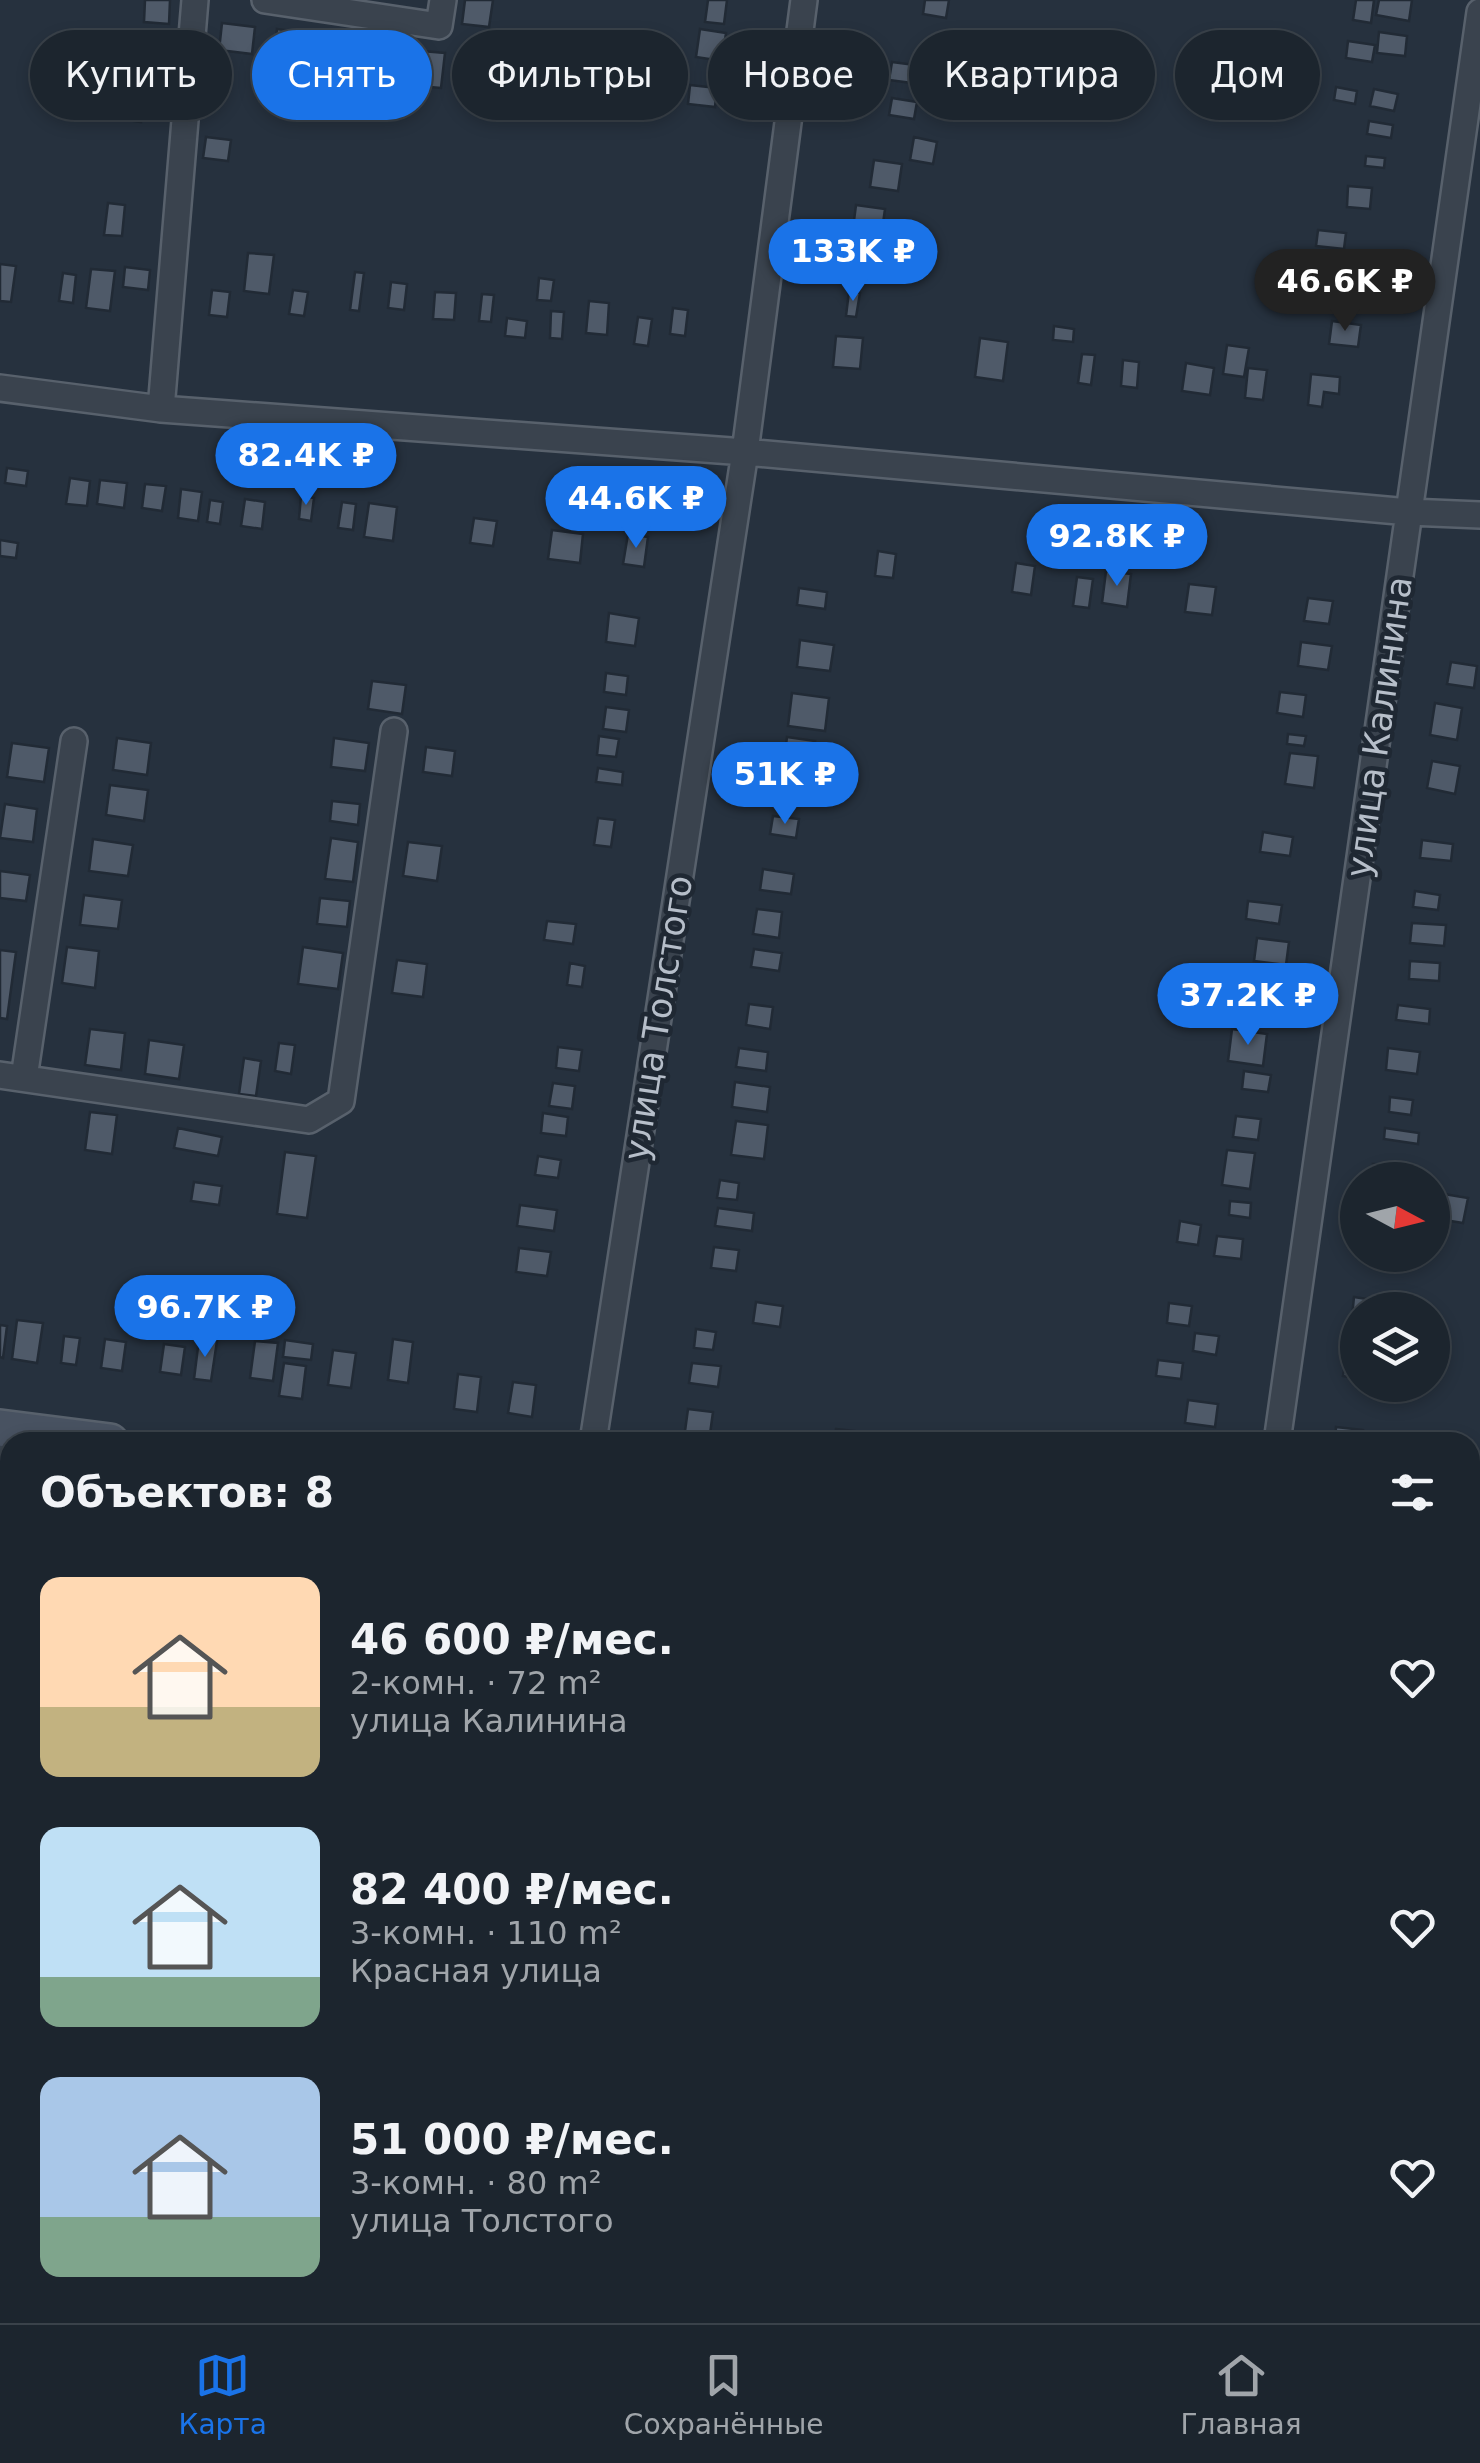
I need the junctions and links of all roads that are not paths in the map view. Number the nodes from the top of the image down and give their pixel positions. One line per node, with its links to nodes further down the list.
1 (196, 0): 7 (street)
2 (265, 0): 3 (street)
3 (443, 0)
4 (804, 0): 8 (street, улица Толстого)
5 (1480, 12): 9 (street, улица Калинина)
6 (0, 388): 7 (street)
7 (161, 409): 8 (street)
8 (745, 452): 9 (street); 14 (street, улица Толстого)
9 (1410, 512): 10 (street); 15 (street, улица Калинина)
10 (1480, 514)
11 (394, 731): 13 (street)
12 (74, 741): 13 (street)
13 (12, 1076)
14 (595, 1432)
15 (1278, 1432)

